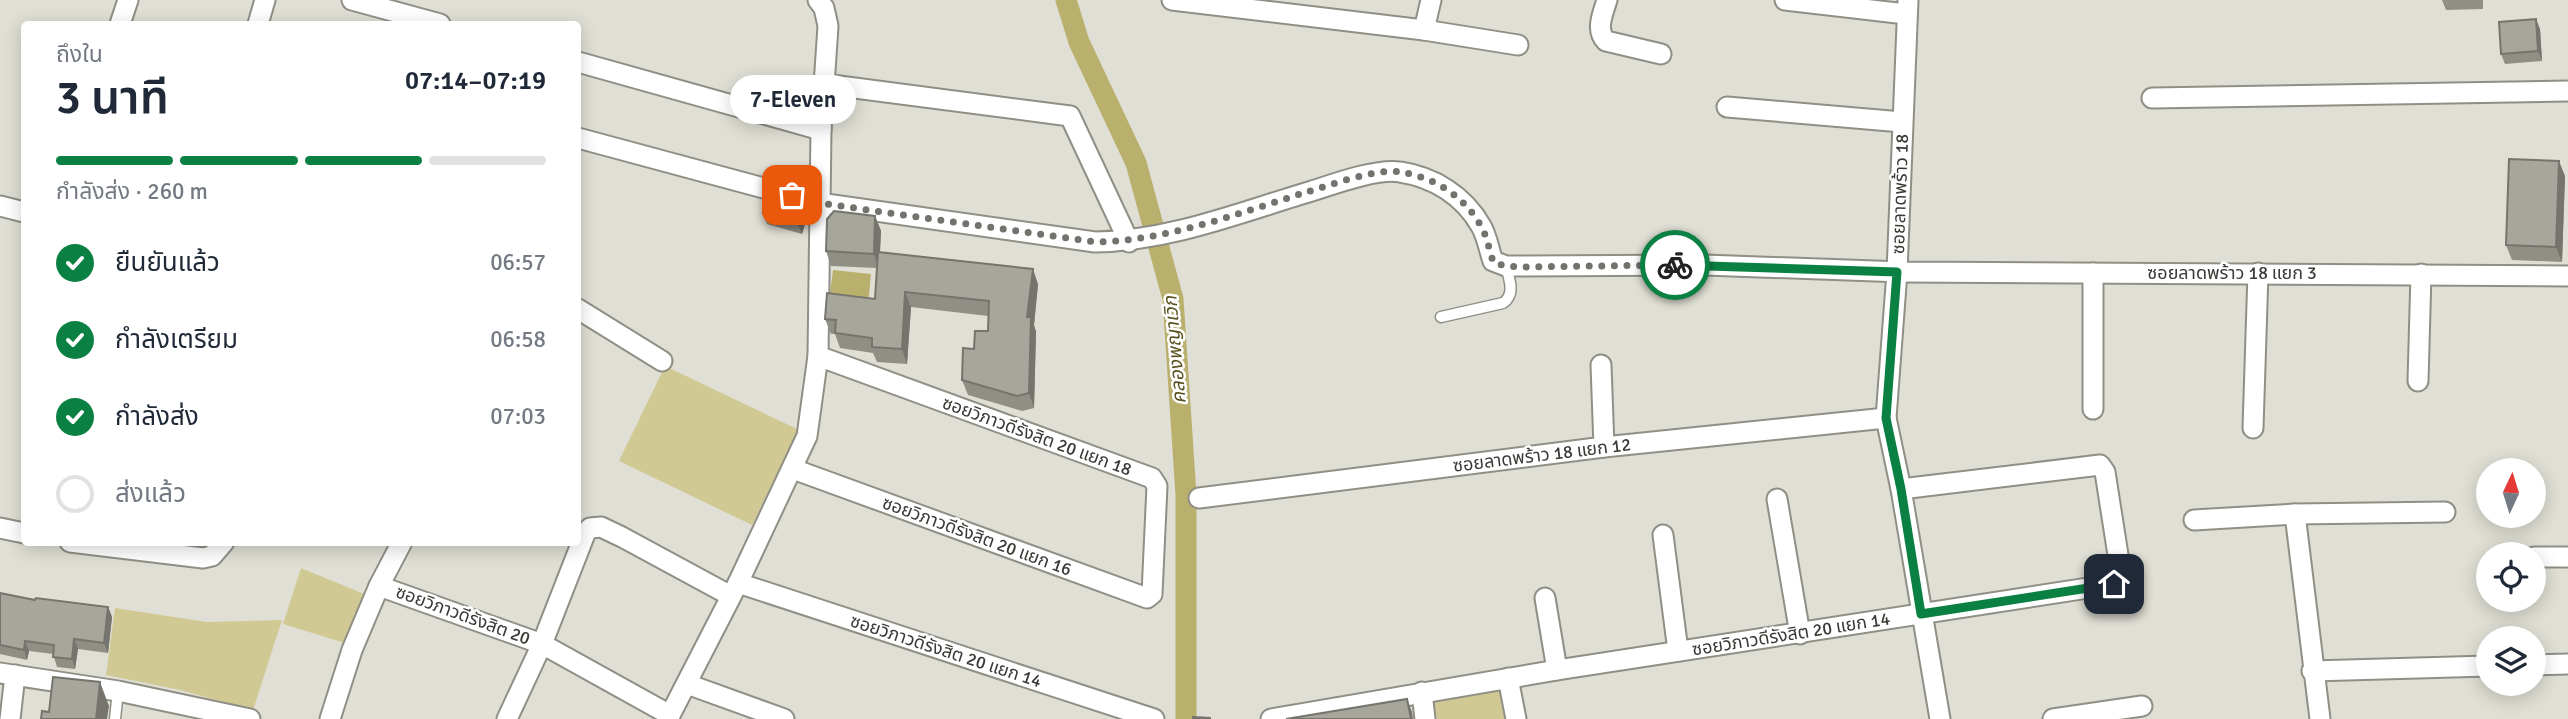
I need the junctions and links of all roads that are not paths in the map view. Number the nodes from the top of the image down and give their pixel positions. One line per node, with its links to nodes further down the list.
1 (128, 0): 10 (street)
2 (265, 0): 11 (street)
3 (352, 0): 12 (street)
4 (1172, 0): 13 (street)
5 (1431, 0): 13 (street)
6 (1606, 0): 15 (street)
7 (1785, 0): 9 (street)
8 (821, 4): 17 (street)
9 (1907, 7): 21 (street, ซอยลาดพร้าว 18)
10 (121, 21)
11 (259, 21)
12 (429, 21)
13 (1424, 30): 14 (street)
14 (1518, 45)
15 (1661, 54)
16 (581, 63): 22 (street)
17 (824, 84): 22 (street); 27 (street)
18 (2568, 91): 19 (street)
19 (2152, 98)
20 (1727, 107): 21 (street)
21 (1902, 122): 29 (street, ซอยลาดพร้าว 18)
22 (821, 130): 24 (street)
23 (581, 139): 24 (street)
24 (819, 203): 27 (street); 36 (street)
25 (0, 205): 26 (street)
26 (21, 211)
27 (1129, 242): 28 (street)
28 (1506, 266): 29 (street, ซอยลาดพร้าว 18 แยก 3); 35 (lane)
29 (1897, 272): 30 (street, ซอยลาดพร้าว 18 แยก 3); 41 (street, ซอยลาดพร้าว 18)
30 (2093, 273): 31 (street, ซอยลาดพร้าว 18 แยก 3); 40 (street)
31 (2258, 273): 32 (street, ซอยลาดพร้าว 18 แยก 3); 42 (street)
32 (2421, 274): 33 (street, ซอยลาดพร้าว 18 แยก 3); 39 (street)
33 (2568, 276)
34 (581, 312): 37 (street)
35 (1441, 317)
36 (818, 356): 44 (street); 62 (street, ซอยวิภาวดีรังสิต 20 แยก 18)
37 (662, 361)
38 (1601, 365): 43 (street)
39 (2418, 381)
40 (2093, 409)
41 (1886, 418): 43 (street, ซอยลาดพร้าว 18 แยก 12); 45 (street, ซอยลาดพร้าว 18)
42 (2253, 428)
43 (1604, 447): 46 (street, ซอยลาดพร้าว 18 แยก 12)
44 (793, 469): 62 (street, ซอยวิภาวดีรังสิต 20 แยก 16); 63 (street)
45 (1901, 489): 65 (street, ซอยลาดพร้าว 18); 65 (street, ซอยวิภาวดีรังสิต 20 แยก 14)
46 (1199, 498)
47 (1776, 499): 66 (street)
48 (2445, 512): 49 (street)
49 (2295, 514): 50 (street); 73 (street)
50 (2194, 520)
51 (0, 528): 52 (street)
52 (21, 532)
53 (1663, 535): 68 (street)
54 (581, 544): 63 (street, ซอยวิภาวดีรังสิต 20 แยก 14)
55 (103, 546): 56 (street)
56 (221, 546)
57 (400, 546): 61 (street)
58 (580, 546): 67 (street, ซอยวิภาวดีรังสิต 20 แยก 14)
59 (2546, 557): 60 (street)
60 (2568, 557)
61 (379, 586): 67 (street, ซอยวิภาวดีรังสิต 20); 85 (street, ซอยวิภาวดีรังสิต 20)
62 (1153, 587)
63 (734, 589): 76 (street); 88 (street, ซอยวิภาวดีรังสิต 20 แยก 14)
64 (1545, 597): 72 (street)
65 (1921, 614): 66 (street, ซอยวิภาวดีรังสิต 20 แยก 14); 92 (street, ซอยลาดพร้าว 18)
66 (1800, 634): 68 (street, ซอยวิภาวดีรังสิต 20 แยก 14)
67 (542, 644): 80 (street, ซอยวิภาวดีรังสิต 20); 86 (street)
68 (1678, 651): 72 (street, ซอยวิภาวดีรังสิต 20 แยก 14)
69 (2476, 666): 73 (street)
70 (2546, 666): 71 (street)
71 (2567, 669)
72 (1557, 670): 75 (street, ซอยวิภาวดีรังสิต 20 แยก 14)
73 (2312, 671): 94 (street)
74 (8, 674): 77 (street); 82 (street)
75 (1508, 678): 78 (street, ซอยวิภาวดีรังสิต 20 แยก 14); 91 (street)
76 (687, 684): 80 (street); 87 (street)
77 (118, 691): 83 (lane); 84 (street)
78 (1422, 692): 81 (street, ซอยวิภาวดีรังสิต 20 แยก 14); 90 (street)
79 (2142, 706): 93 (street)
80 (669, 717)
81 (1292, 718): 89 (street, ซอยวิภาวดีรังสิต 20 แยก 14)
82 (10, 719)
83 (115, 719)
84 (250, 719)
85 (330, 719)
86 (507, 719)
87 (784, 719)
88 (1154, 719)
89 (1271, 719)
90 (1426, 719)
91 (1516, 719)
92 (1940, 719)
93 (2053, 719)
94 (2320, 719)

